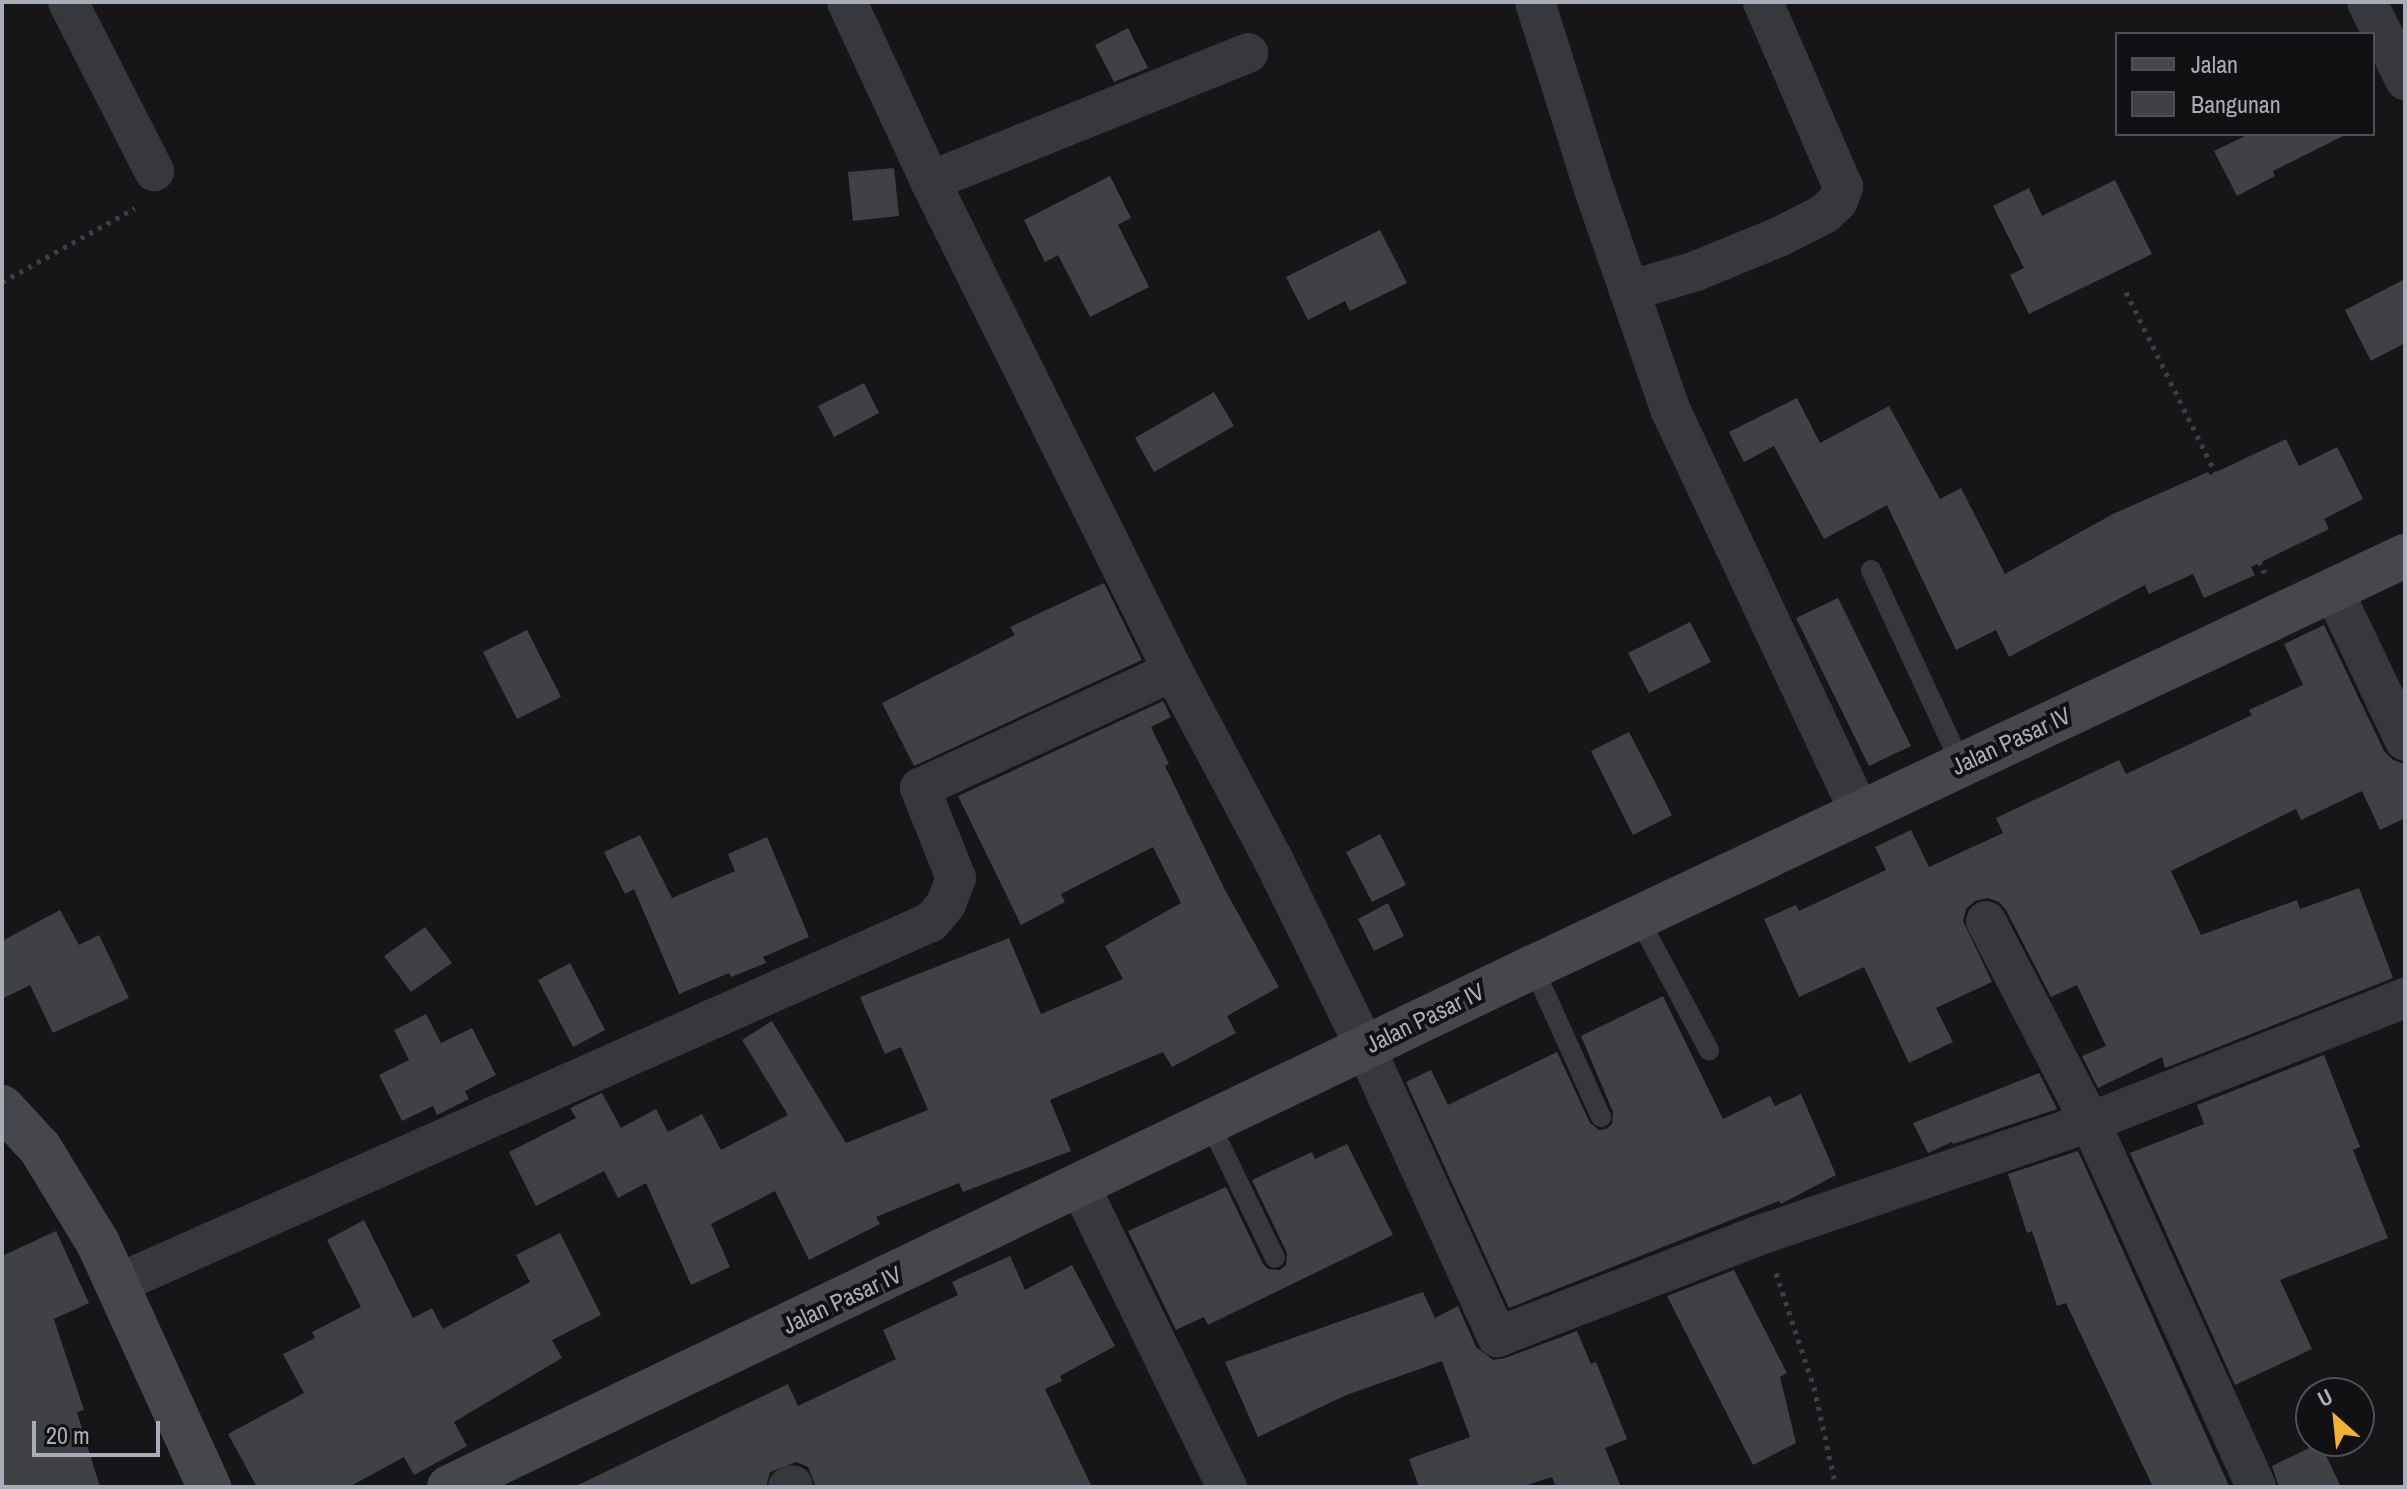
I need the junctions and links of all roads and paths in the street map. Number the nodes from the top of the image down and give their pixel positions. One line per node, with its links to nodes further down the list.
1 (68, 2): 8 (street)
2 (847, 2): 9 (street)
3 (1535, 2): 11 (street)
4 (1763, 2): 11 (street)
5 (2367, 2): 7 (street)
6 (1248, 53): 9 (street)
7 (2405, 80)
8 (154, 171): 10 (path)
9 (930, 181): 17 (street)
10 (2, 282)
11 (1629, 291): 20 (street)
12 (2126, 292): 16 (path)
13 (2405, 556): 15 (street, Jalan Pasar IV)
14 (1871, 570): 19 (lane)
15 (2333, 590): 16 (street, Jalan Pasar IV); 18 (street)
16 (2285, 614): 19 (street, Jalan Pasar IV)
17 (1173, 671): 25 (street); 34 (street)
18 (2405, 741)
19 (1961, 764): 20 (street, Jalan Pasar IV)
20 (1861, 814): 21 (street, Jalan Pasar IV)
21 (1639, 919): 23 (street, Jalan Pasar IV); 26 (lane)
22 (1986, 921): 30 (street)
23 (1533, 967): 25 (street, Jalan Pasar IV); 28 (lane)
24 (2405, 998): 30 (street)
25 (1365, 1047): 29 (street, Jalan Pasar IV); 32 (street)
26 (1709, 1050)
27 (2, 1107): 34 (street)
28 (1601, 1117)
29 (1209, 1122): 31 (street, Jalan Pasar IV); 33 (lane)
30 (2090, 1122): 32 (street); 39 (street)
31 (1080, 1186): 36 (street, Jalan Pasar IV); 37 (street)
32 (1763, 1234): 38 (path)
33 (1275, 1258)
34 (117, 1284): 35 (street)
35 (209, 1487)
36 (449, 1487)
37 (1227, 1487)
38 (1836, 1487)
39 (2256, 1487)

